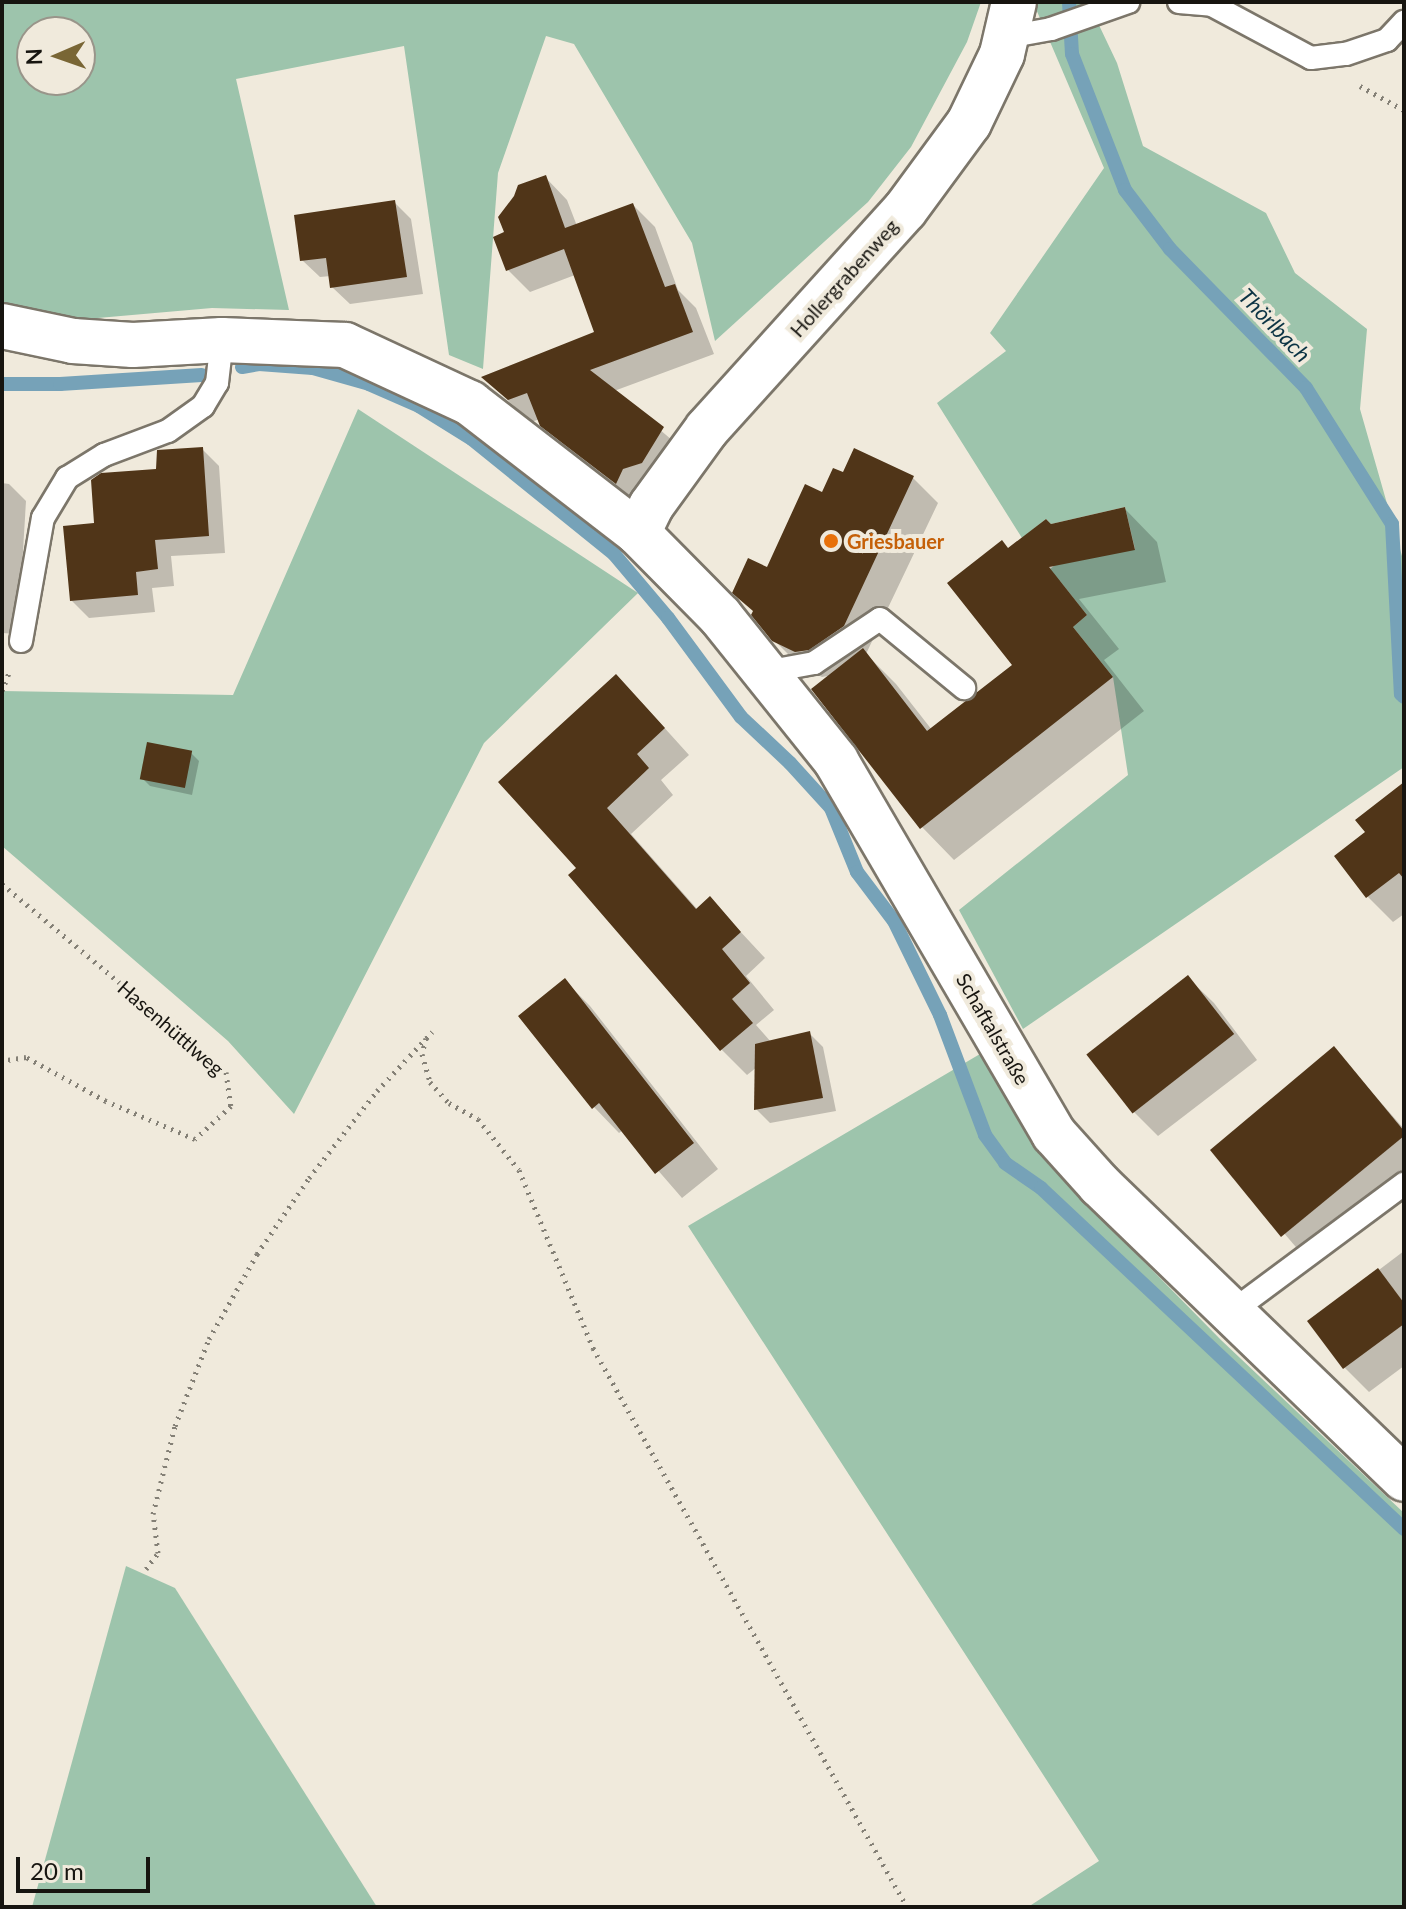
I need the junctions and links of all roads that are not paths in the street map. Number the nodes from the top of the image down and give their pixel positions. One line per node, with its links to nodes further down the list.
1 (1128, 2): 3 (lane)
2 (1179, 2): 4 (lane)
3 (1011, 20): 7 (street, Hollergrabenweg)
4 (1404, 22)
5 (2, 326): 6 (street, Schaftalstraße)
6 (222, 340): 7 (street, Schaftalstraße); 8 (lane)
7 (638, 533): 9 (street, Schaftalstraße)
8 (21, 641)
9 (765, 672): 10 (lane); 12 (street, Schaftalstraße)
10 (964, 688)
11 (1404, 1184): 12 (lane)
12 (1230, 1313): 13 (street, Schaftalstraße)
13 (1404, 1479)

